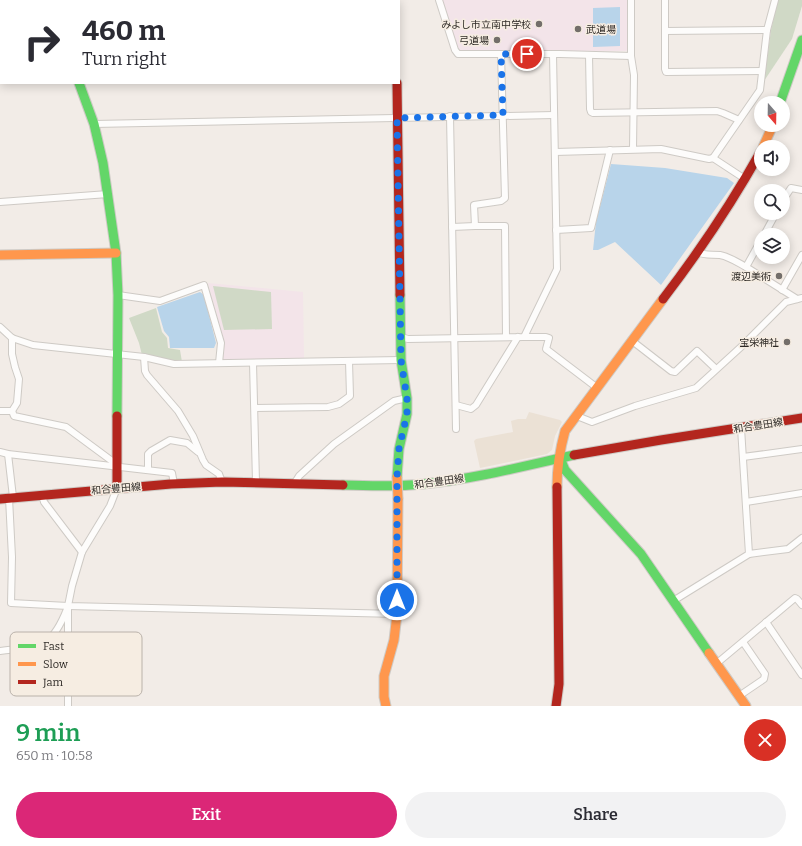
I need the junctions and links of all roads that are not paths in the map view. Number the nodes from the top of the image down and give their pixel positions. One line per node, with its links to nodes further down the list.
1 (439, 0): 8 (street)
2 (631, 0): 11 (street)
3 (665, 0): 6 (street)
4 (775, 0): 5 (street)
5 (767, 30): 6 (street); 12 (street)
6 (665, 31): 12 (street)
7 (802, 40): 15 (street)
8 (501, 54): 9 (street); 17 (street)
9 (553, 54): 10 (street); 18 (street)
10 (588, 55): 11 (street); 16 (street)
11 (631, 56): 16 (street)
12 (762, 71): 21 (street)
13 (79, 84): 22 (street)
14 (397, 84): 20 (street)
15 (782, 96)
16 (634, 112): 21 (street); 23 (street)
17 (503, 115): 18 (street); 19 (street); 34 (street)
18 (554, 115): 25 (street)
19 (450, 116): 20 (street); 33 (street)
20 (397, 118): 22 (street); 46 (street)
21 (739, 120): 26 (street)
22 (94, 124): 31 (street)
23 (633, 149): 24 (street); 26 (street)
24 (610, 150): 25 (street); 35 (street)
25 (555, 152): 35 (street)
26 (713, 158): 28 (street)
27 (754, 164): 28 (street)
28 (745, 180): 36 (street)
29 (790, 190): 30 (street)
30 (802, 190)
31 (108, 194): 32 (street); 37 (street)
32 (0, 202)
33 (452, 226): 34 (street); 50 (street)
34 (475, 226): 47 (street)
35 (556, 230): 48 (street)
36 (697, 252): 41 (street); 51 (street)
37 (116, 253): 39 (street); 43 (street)
38 (754, 253): 41 (street)
39 (0, 255)
40 (802, 255): 42 (street)
41 (746, 267): 42 (street)
42 (782, 290): 44 (street)
43 (118, 295): 52 (street); 56 (street)
44 (800, 299): 58 (street)
45 (0, 327): 49 (street)
46 (401, 337): 50 (street); 54 (street)
47 (506, 337): 48 (street); 50 (street)
48 (521, 337): 59 (street); 61 (street)
49 (12, 338): 52 (street); 64 (street)
50 (454, 338): 61 (street)
51 (630, 340): 58 (street); 59 (street)
52 (117, 354): 53 (street); 75 (street)
53 (144, 357): 56 (street); 71 (street)
54 (401, 360): 55 (street); 60 (street)
55 (349, 361): 57 (street); 62 (street)
56 (219, 363): 57 (street)
57 (254, 363): 62 (street)
58 (716, 369): 65 (street)
59 (596, 387): 65 (street)
60 (407, 398): 80 (street); 92 (street, bridge)
61 (456, 404): 68 (street)
62 (255, 408): 78 (street)
63 (0, 411): 64 (street)
64 (12, 411): 75 (street)
65 (577, 416): 74 (street)
66 (802, 418): 67 (street, 和合豊田線)
67 (742, 428): 73 (street); 74 (street, 和合豊田線)
68 (456, 429)
69 (802, 449): 73 (street)
70 (0, 452): 72 (street)
71 (199, 453): 76 (street); 77 (street)
72 (8, 454): 75 (street); 84 (street)
73 (743, 457): 85 (street)
74 (560, 458): 80 (street, 和合豊田線); 89 (street); 103 (street)
75 (116, 465): 76 (street); 81 (street)
76 (148, 470): 79 (street)
77 (222, 482): 78 (street, 和合豊田線); 79 (street, 和合豊田線)
78 (256, 482): 80 (street, 和合豊田線)
79 (174, 484): 81 (street, 和合豊田線)
80 (294, 484)
81 (117, 488): 83 (street, 和合豊田線); 87 (street)
82 (802, 493): 85 (street)
83 (42, 495): 84 (street, 和合豊田線); 87 (street)
84 (7, 498): 90 (street)
85 (746, 502): 88 (street)
86 (802, 538): 88 (street)
87 (82, 552): 90 (street)
88 (749, 554): 89 (street)
89 (673, 601): 99 (street)
90 (68, 606): 92 (street); 94 (street); 95 (street)
91 (802, 606): 93 (street)
92 (397, 614): 102 (street)
93 (766, 622): 96 (street); 100 (street)
94 (54, 632)
95 (68, 632)
96 (743, 642): 99 (street); 101 (street)
97 (10, 650): 98 (street)
98 (0, 651)
99 (716, 664): 101 (street)
100 (802, 675)
101 (739, 696): 104 (street)
102 (386, 706)
103 (556, 706)
104 (746, 706)

